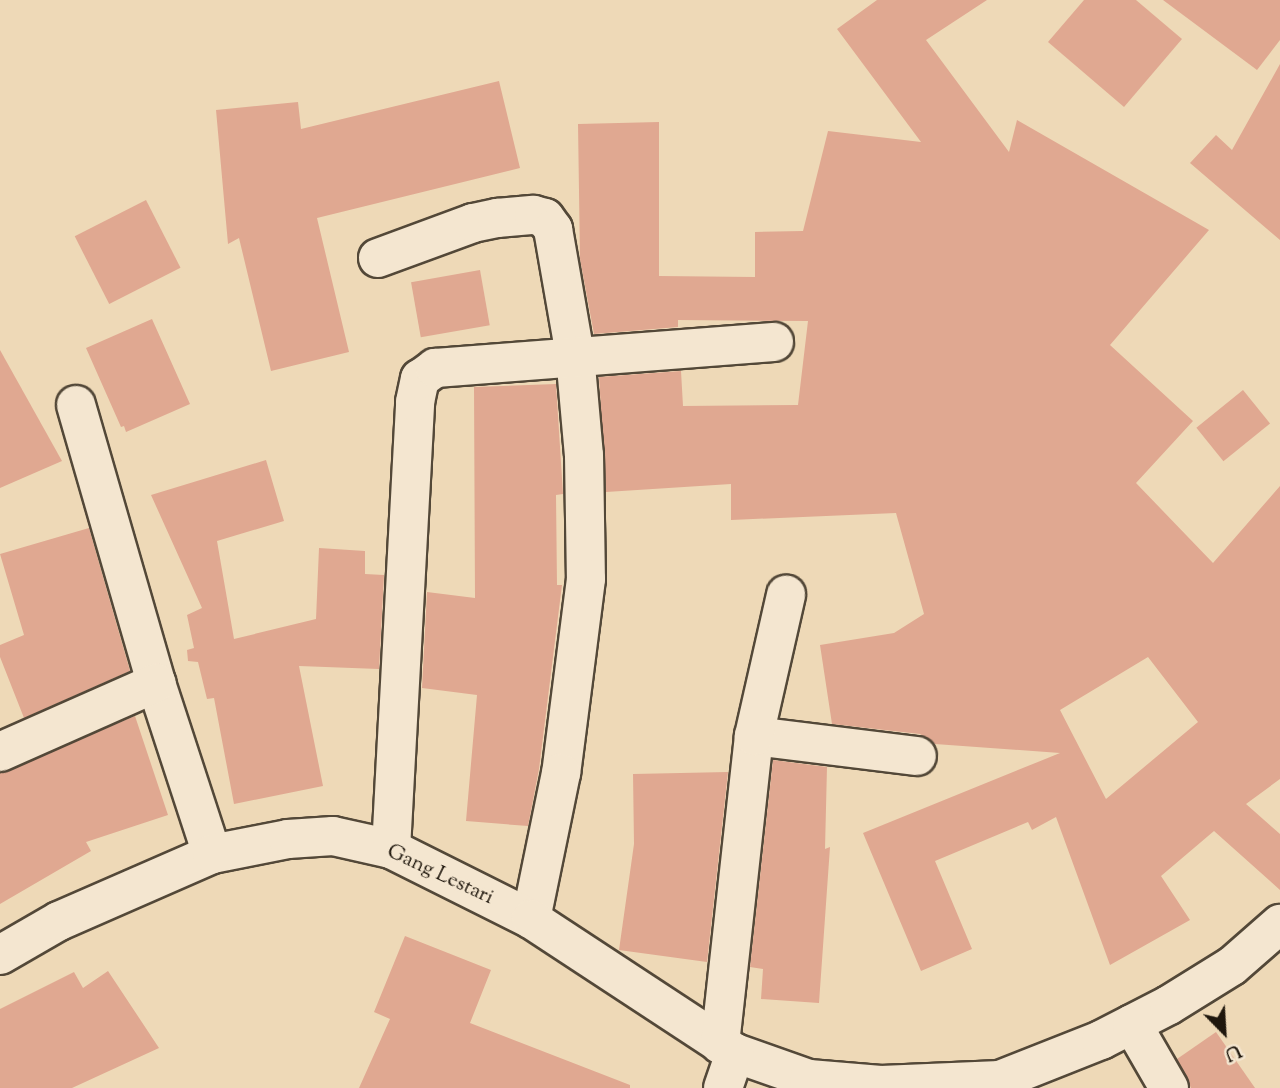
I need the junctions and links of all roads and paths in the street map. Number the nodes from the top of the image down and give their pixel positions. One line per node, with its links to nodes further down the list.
1 (378, 258): 3 (street)
2 (774, 342): 3 (street)
3 (575, 355): 10 (street); 12 (street)
4 (76, 405): 6 (street)
5 (786, 596): 7 (street)
6 (156, 683): 8 (street); 11 (street)
7 (754, 736): 9 (street); 16 (street)
8 (0, 752)
9 (916, 755)
10 (391, 849): 11 (street, Gang Lestari); 12 (street, Gang Lestari)
11 (212, 854): 14 (street, Gang Lestari)
12 (531, 919): 16 (street, Gang Lestari)
13 (1280, 924): 15 (street, Gang Lestari)
14 (0, 955)
15 (1132, 1024): 17 (street, Gang Lestari); 18 (street)
16 (726, 1062): 17 (street, Gang Lestari)
17 (1001, 1084)
18 (1169, 1088)

